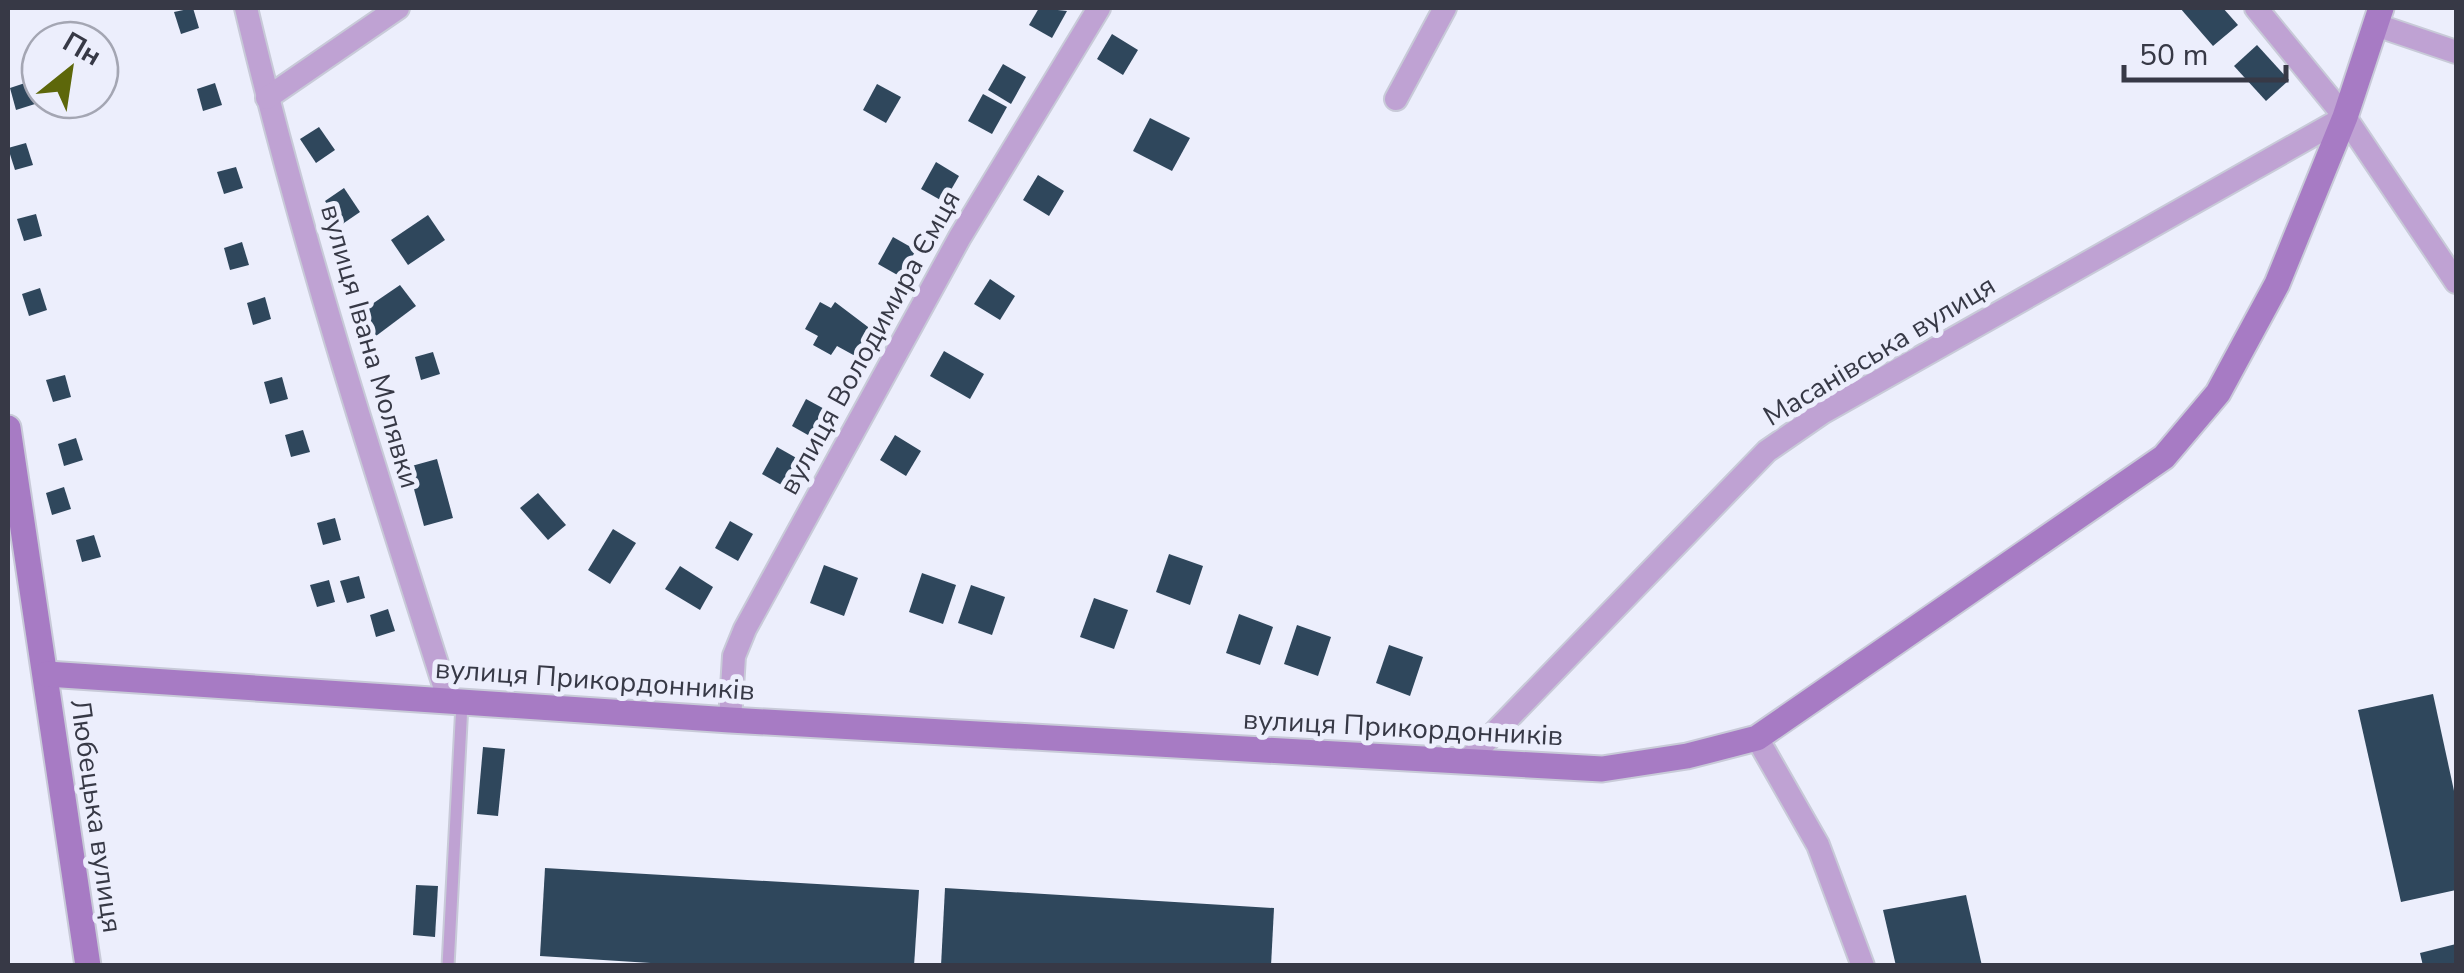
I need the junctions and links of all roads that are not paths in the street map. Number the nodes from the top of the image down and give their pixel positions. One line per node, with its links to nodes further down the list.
1 (246, 8): 8 (street, вулиця Івана Молявки)
2 (398, 8): 8 (street)
3 (1099, 8): 15 (street, вулиця Володимира Ємця)
4 (1445, 8): 9 (street)
5 (2256, 8): 10 (street)
6 (2378, 16): 7 (street); 10 (street, вулиця Прикордонників)
7 (2456, 52)
8 (267, 98): 14 (street, вулиця Івана Молявки)
9 (1396, 99)
10 (2345, 117): 11 (street); 16 (street, вулиця Прикордонників); 17 (street, Масанівська вулиця)
11 (2456, 282)
12 (8, 428): 13 (street, Любецька вулиця)
13 (47, 674): 14 (street, вулиця Прикордонників); 18 (street, Любецька вулиця)
14 (455, 699): 15 (street, вулиця Прикордонників); 19 (lane)
15 (730, 720): 17 (street, вулиця Прикордонників)
16 (1758, 738): 17 (street, вулиця Прикордонників); 20 (street)
17 (1467, 761)
18 (88, 966)
19 (448, 966)
20 (1863, 966)

